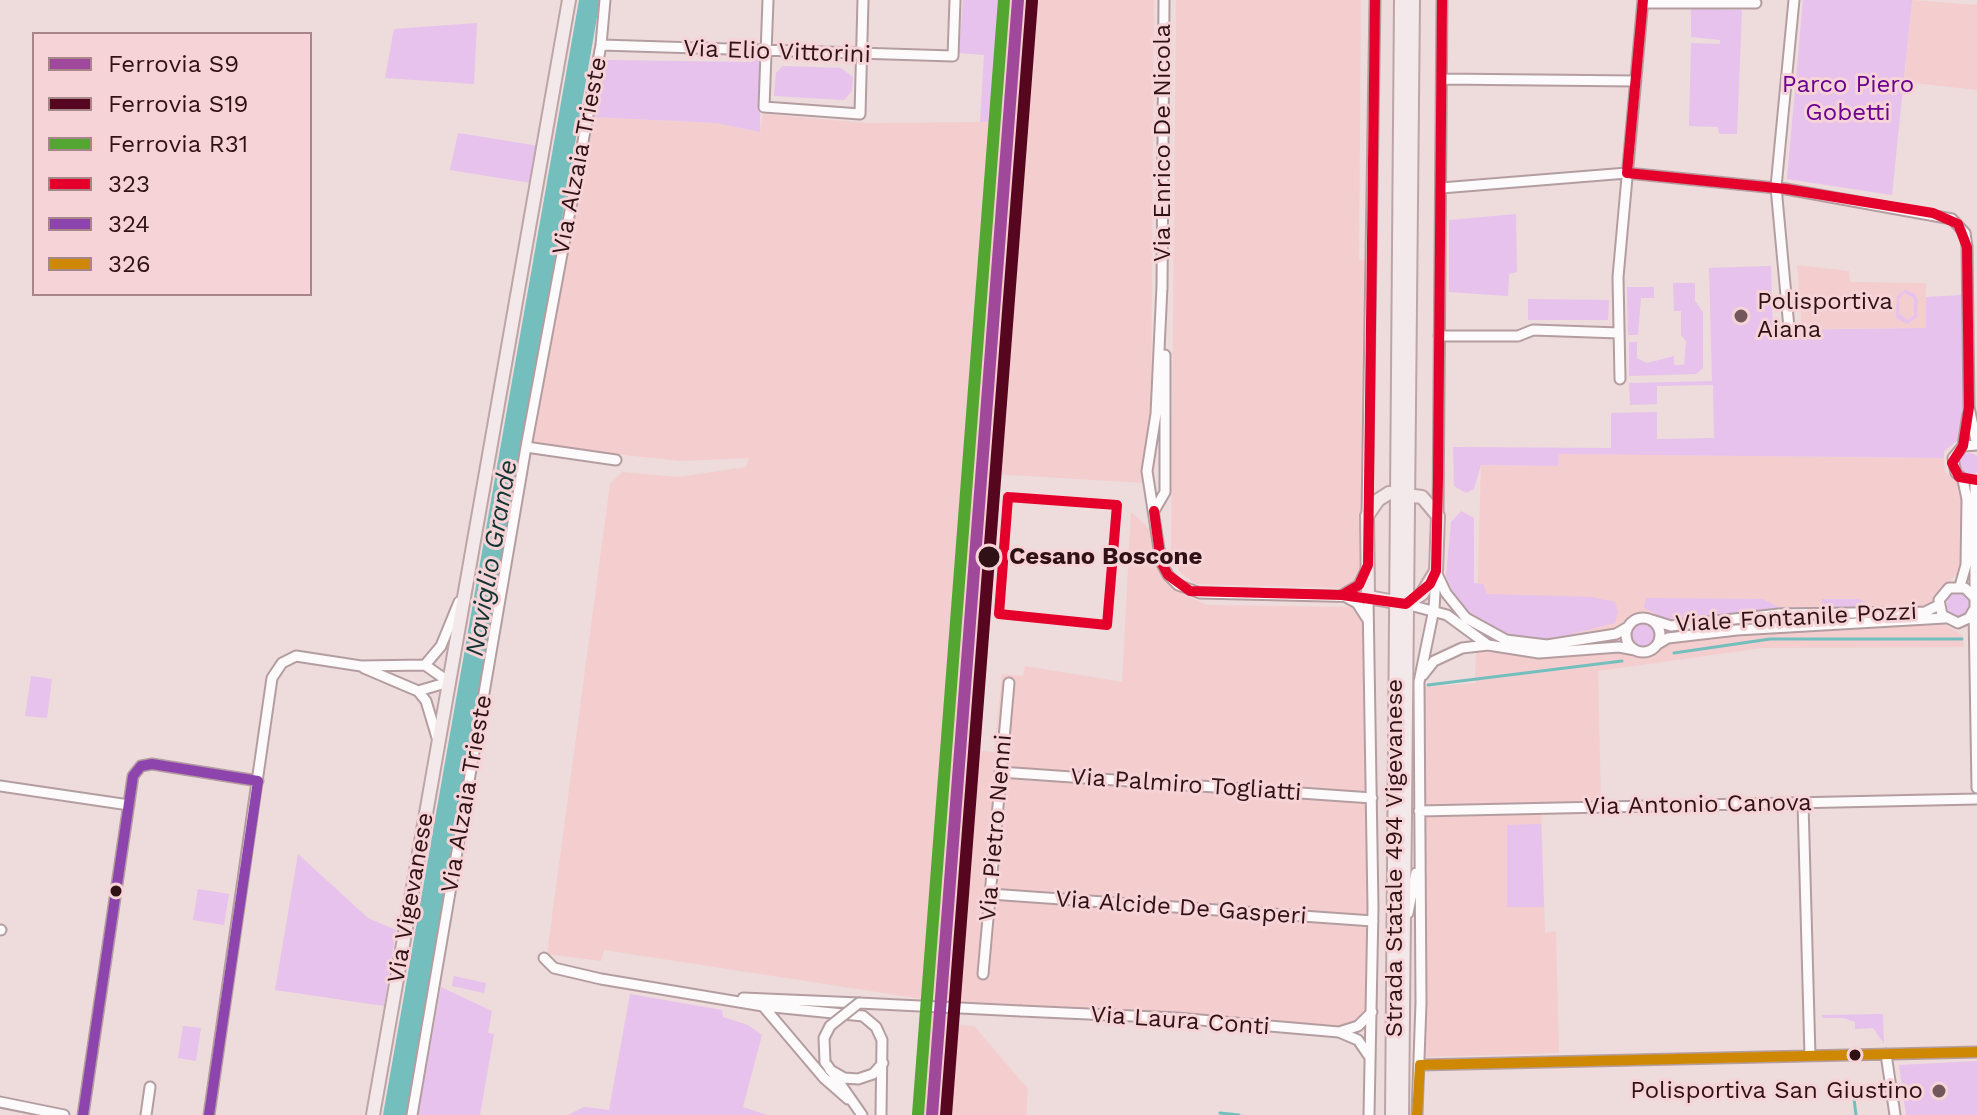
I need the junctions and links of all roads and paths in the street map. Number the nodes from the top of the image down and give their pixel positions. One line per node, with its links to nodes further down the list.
1 (569, 0): 41 (main road, Via Vigevanese)
2 (605, 0): 14 (street, Via Alzaia Trieste)
3 (768, 0): 15 (street)
4 (863, 0): 16 (street)
5 (955, 0): 16 (street, Via Elio Vittorini)
6 (1164, 0): 22 (street, Via Enrico De Nicola)
7 (1375, 0): 36 (street)
8 (1401, 0): 34 (main road)
9 (1413, 0): 34 (main road)
10 (1442, 0): 17 (street)
11 (1794, 0): 20 (street)
12 (1643, 2): 13 (street); 18 (street)
13 (1756, 3)
14 (601, 45): 15 (street, Via Elio Vittorini); 30 (street, Via Alzaia Trieste)
15 (765, 52): 16 (street, Via Elio Vittorini); 16 (street)
16 (861, 56)
17 (1442, 79): 18 (street); 21 (street)
18 (1636, 81): 19 (street)
19 (1627, 173): 20 (street); 21 (street); 24 (street)
20 (1776, 187): 23 (street); 27 (street)
21 (1441, 188): 25 (street)
22 (1162, 286): 35 (street, Via Enrico De Nicola); 35 (street, Via Enrico De Nicola)
23 (1789, 328)
24 (1619, 333): 25 (street); 26 (street)
25 (1439, 336): 37 (street)
26 (1620, 379)
27 (1969, 407): 28 (street); 29 (street)
28 (1977, 445): 29 (street)
29 (1963, 446): 32 (street)
30 (526, 447): 31 (street); 100 (street, Via Alzaia Trieste)
31 (616, 460)
32 (1963, 480): 33 (street); 40 (street)
33 (1976, 480): 44 (street)
34 (1402, 493): 36 (main road); 37 (main road); 45 (main road)
35 (1154, 511): 42 (street, Via Enrico De Nicola)
36 (1367, 516): 38 (main road)
37 (1438, 516): 39 (main road)
38 (1368, 565): 42 (street); 43 (main road)
39 (1436, 571): 45 (main road); 47 (street); 52 (street, Viale Fontanile Pozzi)
40 (1960, 586): 44 (street); 46 (street)
41 (466, 587): 57 (street); 59 (main road, Via Vigevanese)
42 (1342, 595): 43 (street, Via Enrico De Nicola); 50 (street)
43 (1368, 597): 45 (main road); 50 (street)
44 (1974, 602): 51 (street); 53 (street)
45 (1401, 603): 47 (street); 76 (main road, Strada Statale 494 Vigevanese); 104 (main road, Strada Statale 494 Vigevanese)
46 (1939, 605): 48 (street); 49 (street, Viale Fontanile Pozzi)
47 (1434, 609): 55 (street); 60 (street)
48 (1945, 618): 51 (street); 54 (street, Viale Fontanile Pozzi)
49 (1652, 620): 52 (street, Viale Fontanile Pozzi); 54 (street, Viale Fontanile Pozzi)
50 (1368, 621): 68 (street)
51 (1958, 623): 53 (street)
52 (1628, 627): 56 (street)
53 (1973, 643): 67 (street)
54 (1658, 644): 56 (street, Viale Fontanile Pozzi)
55 (1488, 645): 56 (street, Viale Fontanile Pozzi); 60 (street)
56 (1635, 650)
57 (425, 665): 58 (street); 59 (street)
58 (361, 666): 62 (street); 65 (street)
59 (449, 682): 62 (street); 63 (main road, Via Vigevanese)
60 (1419, 682): 72 (street)
61 (1009, 683): 64 (street, Via Pietro Nenni)
62 (418, 691): 63 (street)
63 (439, 742): 99 (main road, Via Vigevanese)
64 (1000, 772): 68 (street, Via Palmiro Togliatti); 74 (street, Via Pietro Nenni)
65 (258, 781): 71 (street); 98 (street)
66 (0, 786): 71 (street)
67 (1977, 788)
68 (1372, 798): 75 (street)
69 (1977, 799): 70 (street, Via Antonio Canova)
70 (1803, 803): 72 (street, Via Antonio Canova); 86 (street)
71 (129, 805): 96 (street)
72 (1419, 811): 73 (street)
73 (1420, 860): 76 (street); 89 (street)
74 (990, 894): 75 (street, Via Alcide De Gasperi); 78 (street, Via Pietro Nenni)
75 (1373, 921): 82 (street)
76 (1405, 936): 105 (main road, Strada Statale 494 Vigevanese)
77 (544, 958): 79 (street)
78 (983, 974)
79 (726, 999): 80 (street, Via Laura Conti); 81 (street)
80 (859, 1003): 83 (street, Via Laura Conti, bridge); 90 (street, bridge)
81 (763, 1006): 88 (street); 92 (street)
82 (1372, 1012): 83 (street); 87 (street)
83 (1339, 1032): 87 (street)
84 (1977, 1052): 85 (street)
85 (1886, 1054): 86 (street); 107 (street)
86 (1810, 1056): 89 (street)
87 (1371, 1059): 103 (street)
88 (883, 1063): 90 (street); 102 (street)
89 (1420, 1065): 106 (street)
90 (827, 1066): 92 (street)
91 (150, 1087): 97 (street)
92 (848, 1099): 101 (street)
93 (0, 1102): 94 (street)
94 (17, 1110): 95 (street)
95 (64, 1115)
96 (83, 1115)
97 (146, 1115)
98 (209, 1115)
99 (373, 1115)
100 (412, 1115)
101 (862, 1115)
102 (881, 1115)
103 (1369, 1115)
104 (1392, 1115)
105 (1402, 1115)
106 (1417, 1115)
107 (1895, 1115)

